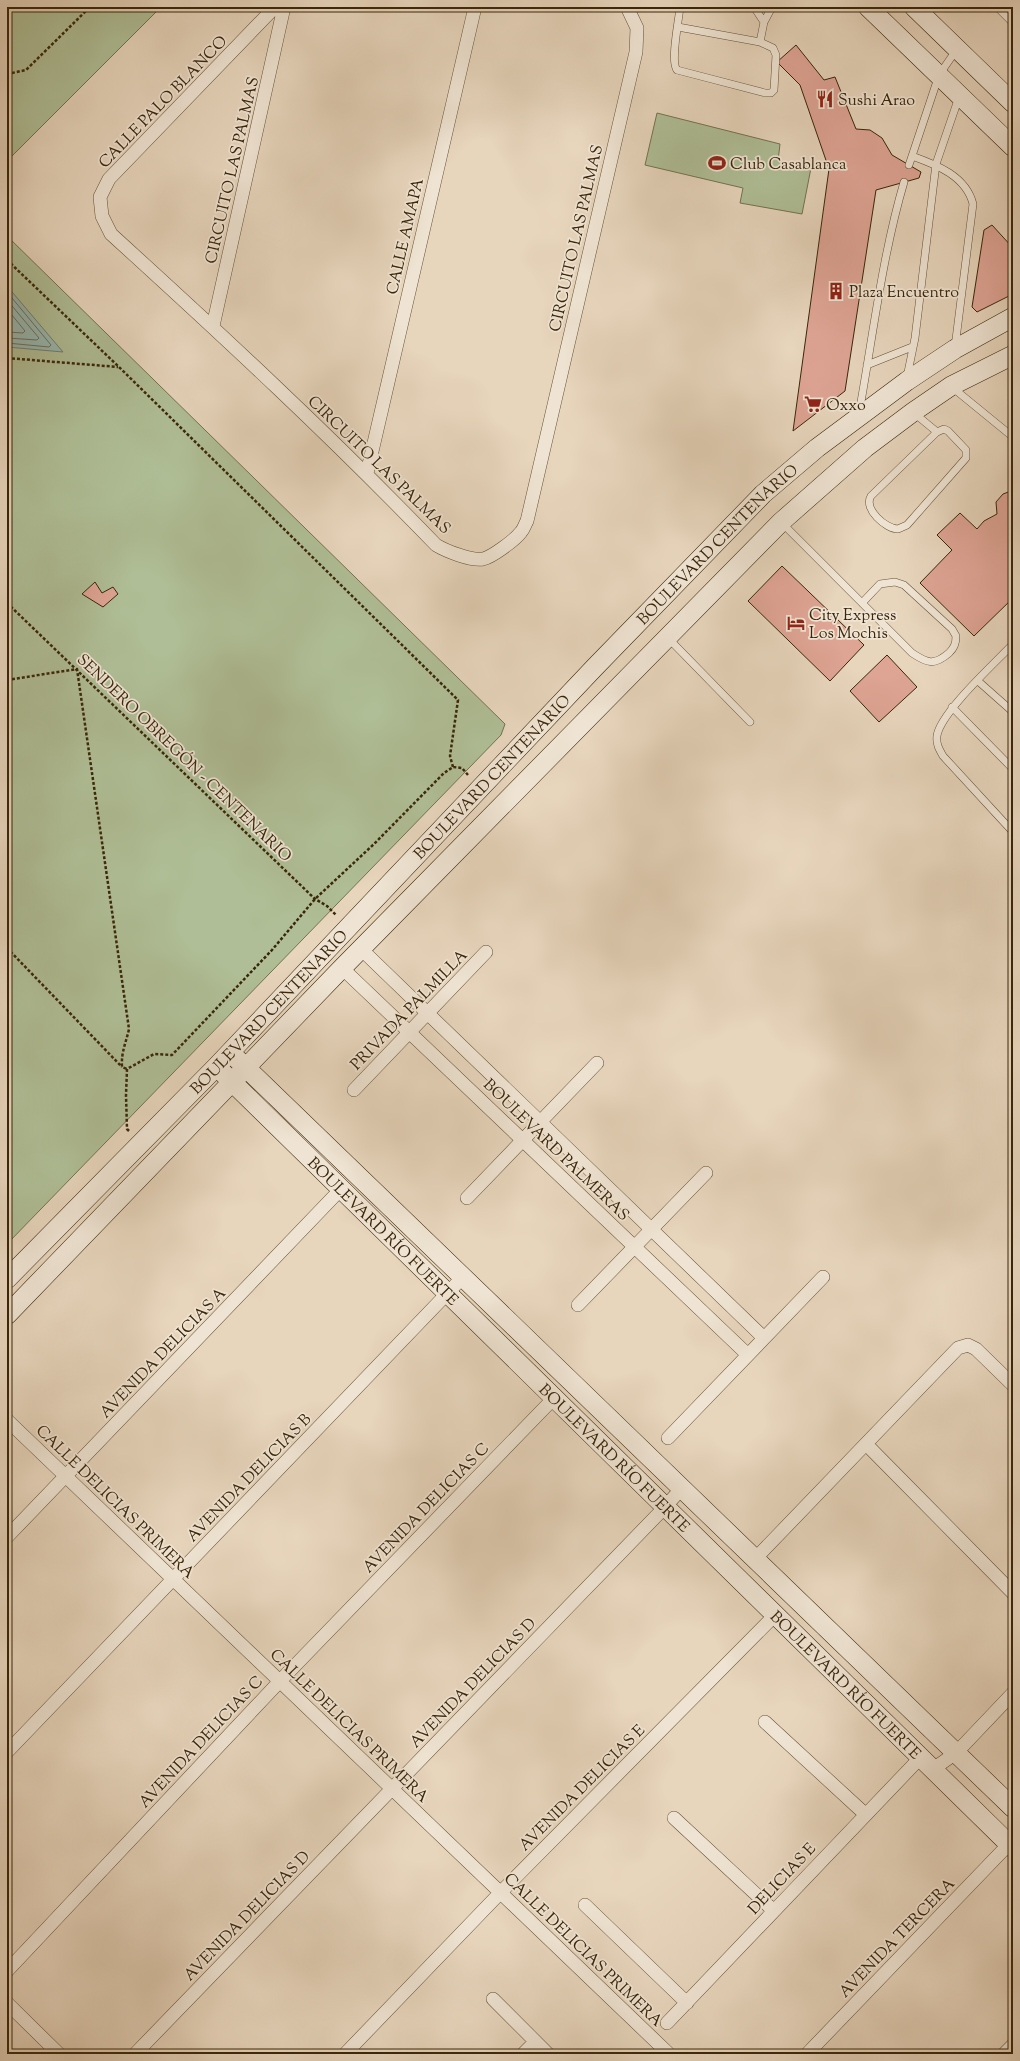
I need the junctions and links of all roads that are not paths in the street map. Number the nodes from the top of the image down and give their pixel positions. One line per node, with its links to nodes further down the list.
1 (275, 7): 25 (street, CALLE PALO BLANCO)
2 (284, 7): 25 (street, CIRCUITO LAS PALMAS)
3 (475, 7): 36 (street, CALLE AMAPA)
4 (627, 7): 36 (street, CIRCUITO LAS PALMAS)
5 (680, 7): 13 (lane)
6 (754, 7): 11 (lane)
7 (772, 7): 11 (lane)
8 (868, 7): 16 (main road)
9 (914, 7): 15 (main road)
10 (997, 7): 12 (lane)
11 (764, 22): 14 (lane)
12 (1013, 23)
13 (678, 27): 14 (lane); 14 (lane)
14 (760, 42)
15 (957, 49): 16 (lane); 18 (main road)
16 (939, 75): 17 (main road); 20 (lane)
17 (960, 96): 19 (main road); 21 (lane)
18 (1013, 102)
19 (1013, 147)
20 (912, 156): 21 (lane); 22 (lane)
21 (936, 164): 26 (lane); 27 (lane)
22 (909, 165)
23 (904, 182): 29 (lane)
24 (1013, 318): 27 (main road, BOULEVARD CENTENARIO)
25 (213, 326): 36 (street, CIRCUITO LAS PALMAS)
26 (912, 347): 29 (lane); 30 (lane)
27 (955, 349): 30 (main road, BOULEVARD CENTENARIO)
28 (1013, 355): 31 (main road, BOULEVARD CENTENARIO)
29 (867, 366): 33 (lane)
30 (907, 381): 33 (main road, BOULEVARD CENTENARIO)
31 (951, 386): 32 (main road, BOULEVARD CENTENARIO); 35 (lane)
32 (913, 412): 34 (lane); 37 (main road, BOULEVARD CENTENARIO)
33 (858, 416): 39 (main road, BOULEVARD CENTENARIO)
34 (937, 432): 34 (lane)
35 (1012, 434)
36 (367, 473)
37 (781, 522): 38 (lane); 40 (main road, BOULEVARD CENTENARIO)
38 (862, 603): 38 (lane)
39 (642, 618): 40 (main road); 53 (main road, BOULEVARD CENTENARIO)
40 (663, 640): 45 (lane); 48 (main road, BOULEVARD CENTENARIO)
41 (1013, 644): 42 (lane)
42 (978, 681): 43 (lane); 44 (lane)
43 (952, 707): 46 (lane); 47 (lane)
44 (1013, 712)
45 (750, 722)
46 (1013, 769)
47 (1013, 832)
48 (361, 949): 50 (main road, BOULEVARD CENTENARIO); 51 (street, BOULEVARD PALMERAS)
49 (486, 952): 51 (street, PRIVADA PALMILLA)
50 (342, 968): 52 (street, BOULEVARD PALMERAS); 56 (main road, BOULEVARD CENTENARIO)
51 (428, 1014): 52 (street, PRIVADA PALMILLA); 59 (street, BOULEVARD PALMERAS)
52 (411, 1033): 58 (street, PRIVADA PALMILLA); 60 (street, BOULEVARD PALMERAS)
53 (230, 1052): 55 (main road, BOULEVARD CENTENARIO); 56 (main road, BOULEVARD RÍO FUERTE)
54 (597, 1063): 59 (street)
55 (216, 1067): 57 (main road, BOULEVARD RÍO FUERTE); 68 (main road, BOULEVARD CENTENARIO)
56 (247, 1068): 57 (main road, BOULEVARD CENTENARIO); 66 (main road, BOULEVARD RÍO FUERTE)
57 (232, 1083): 62 (main road, BOULEVARD RÍO FUERTE); 71 (main road, BOULEVARD CENTENARIO)
58 (354, 1090)
59 (540, 1122): 60 (street); 64 (street, BOULEVARD PALMERAS)
60 (523, 1140): 63 (street); 65 (street, BOULEVARD PALMERAS)
61 (706, 1173): 64 (street)
62 (341, 1190): 69 (main road, BOULEVARD RÍO FUERTE); 79 (street, AVENIDA DELICIAS A)
63 (467, 1198)
64 (652, 1230): 65 (street); 72 (street, BOULEVARD PALMERAS)
65 (634, 1247): 70 (street); 73 (street, BOULEVARD PALMERAS)
66 (463, 1277): 69 (street, AVENIDA DELICIAS B); 80 (main road, BOULEVARD RÍO FUERTE)
67 (823, 1277): 72 (street)
68 (7, 1279)
69 (448, 1294): 75 (main road, BOULEVARD RÍO FUERTE); 84 (street, AVENIDA DELICIAS B)
70 (578, 1305)
71 (7, 1315)
72 (764, 1338): 73 (street)
73 (748, 1355): 77 (street)
74 (1013, 1385): 78 (street)
75 (554, 1398): 81 (main road, BOULEVARD RÍO FUERTE); 87 (street, AVENIDA DELICIAS C)
76 (7, 1420): 79 (street, CALLE DELICIAS PRIMERA)
77 (668, 1438)
78 (866, 1444): 83 (street); 85 (street)
79 (66, 1476): 82 (street, AVENIDA DELICIAS A); 84 (street, CALLE DELICIAS PRIMERA)
80 (682, 1488): 81 (street, AVENIDA DELICIAS D); 83 (main road, BOULEVARD RÍO FUERTE)
81 (666, 1507): 86 (main road, BOULEVARD RÍO FUERTE); 93 (street, AVENIDA DELICIAS D)
82 (7, 1537)
83 (755, 1560): 91 (main road, BOULEVARD RÍO FUERTE)
84 (174, 1579): 87 (street, CALLE DELICIAS PRIMERA); 90 (street, AVENIDA DELICIAS B)
85 (1013, 1593)
86 (775, 1614): 92 (main road, BOULEVARD RÍO FUERTE); 98 (street, AVENIDA DELICIAS E)
87 (280, 1681): 93 (street, CALLE DELICIAS PRIMERA); 101 (street, AVENIDA DELICIAS C)
88 (1013, 1693): 91 (street, DELICIAS E)
89 (765, 1722): 95 (street)
90 (7, 1752)
91 (956, 1753): 92 (street, DELICIAS E); 94 (main road, BOULEVARD RÍO FUERTE)
92 (927, 1763): 95 (street, DELICIAS E); 97 (main road, BOULEVARD RÍO FUERTE)
93 (392, 1789): 98 (street, CALLE DELICIAS PRIMERA); 109 (street, AVENIDA DELICIAS D)
94 (1013, 1808)
95 (865, 1814): 100 (street, DELICIAS E)
96 (674, 1818): 100 (street)
97 (1011, 1846): 114 (street, AVENIDA TERCERA)
98 (500, 1893): 110 (street, AVENIDA DELICIAS E); 113 (street, CALLE DELICIAS PRIMERA)
99 (585, 1905): 104 (street)
100 (774, 1911): 104 (street, DELICIAS E)
101 (7, 1971)
102 (493, 1999): 106 (street)
103 (7, 2003): 108 (street)
104 (687, 2003): 105 (street, DELICIAS E)
105 (667, 2023)
106 (535, 2042): 111 (street); 112 (street)
107 (1013, 2045): 115 (street)
108 (59, 2054)
109 (135, 2054)
110 (344, 2054)
111 (523, 2054)
112 (548, 2054)
113 (669, 2054)
114 (807, 2054)
115 (1004, 2054)

